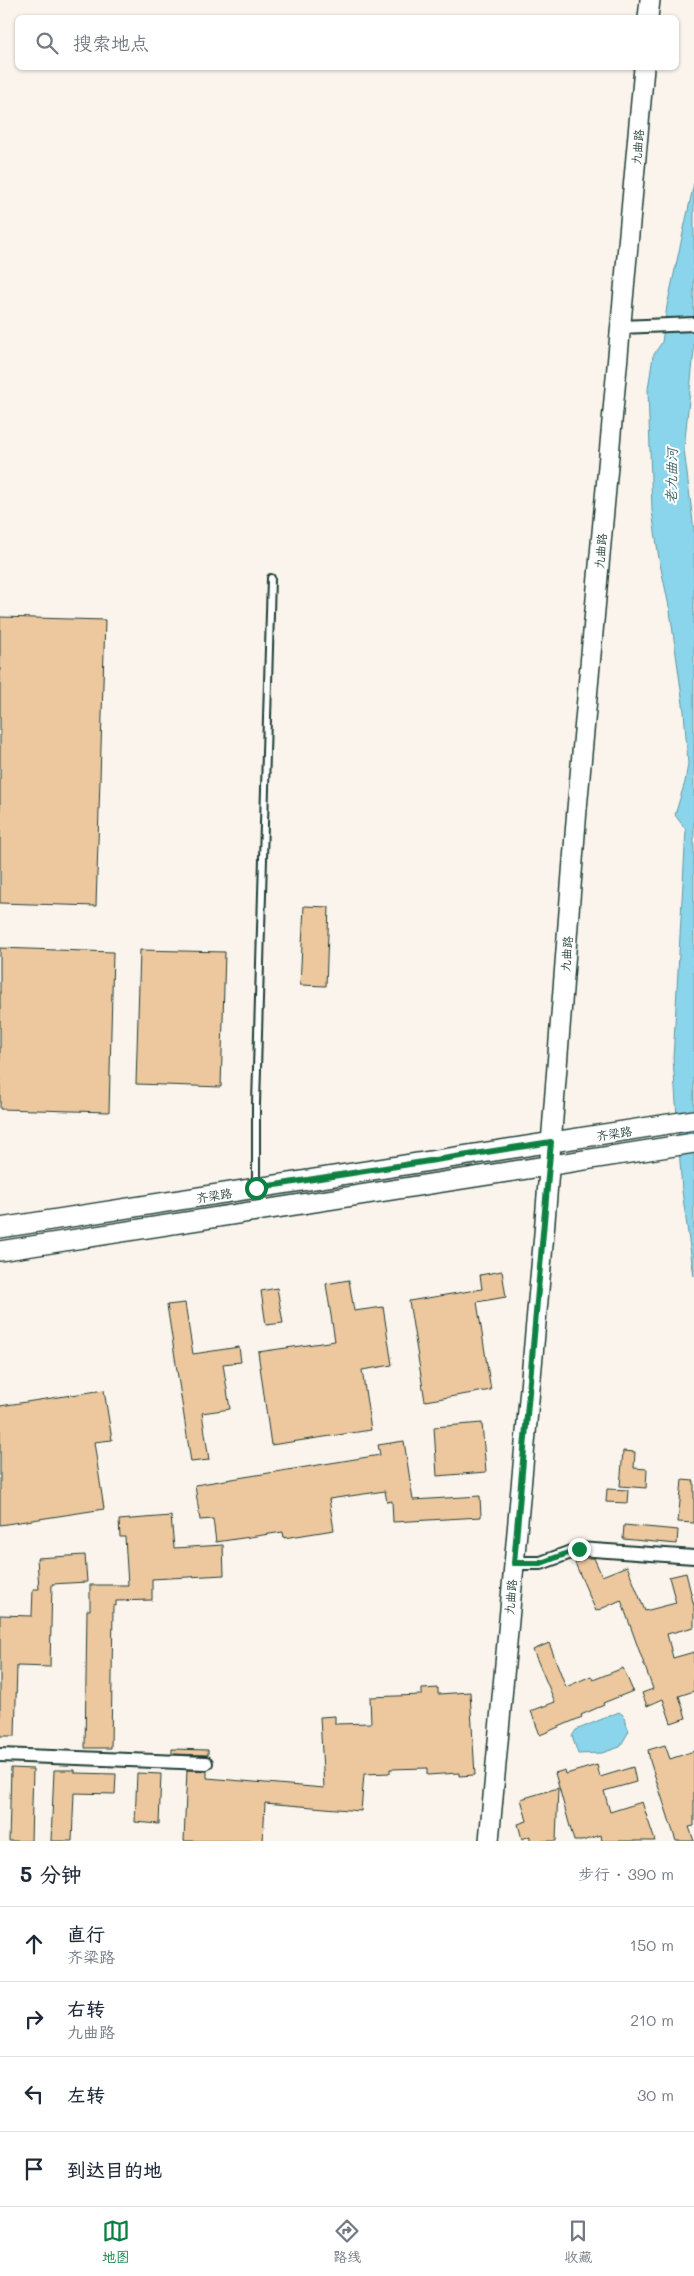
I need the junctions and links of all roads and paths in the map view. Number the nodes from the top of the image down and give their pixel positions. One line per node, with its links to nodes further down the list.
1 (650, 0): 2 (street)
2 (648, 15)
3 (644, 70): 5 (street, 九曲路)
4 (694, 324): 5 (street)
5 (621, 326): 8 (street, 九曲路)
6 (271, 578): 11 (lane)
7 (694, 1120): 8 (street, 齐梁路)
8 (551, 1142): 10 (street, 九曲路); 11 (street, 齐梁路)
9 (694, 1144): 10 (street, 齐梁路)
10 (550, 1166): 13 (street, 齐梁路); 15 (street, 九曲路)
11 (256, 1188): 12 (street, 齐梁路)
12 (0, 1228)
13 (0, 1251)
14 (694, 1556): 15 (street)
15 (514, 1563): 18 (street, 九曲路)
16 (0, 1755): 17 (street)
17 (206, 1764)
18 (489, 1841)

